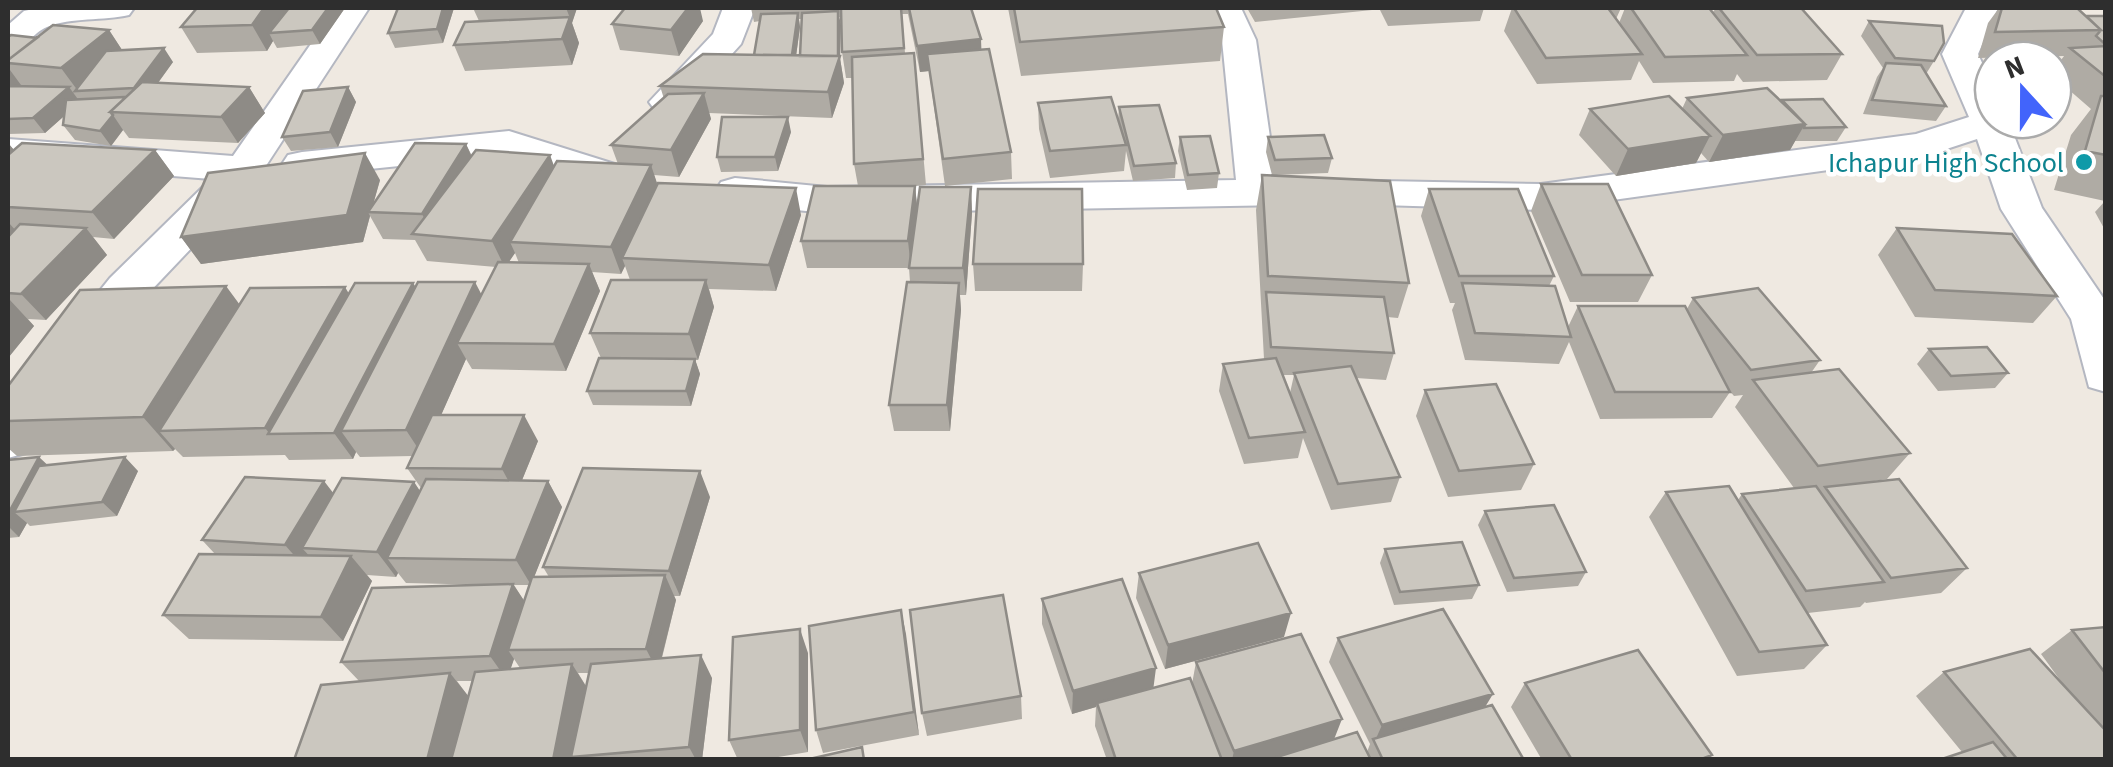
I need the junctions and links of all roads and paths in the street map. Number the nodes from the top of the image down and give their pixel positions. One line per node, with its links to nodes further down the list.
1 (117, 8): 6 (street)
2 (352, 8): 12 (street)
3 (740, 8): 11 (street)
4 (1224, 8): 13 (street)
5 (1982, 8): 7 (street)
6 (8, 42)
7 (1973, 83)
8 (1973, 128): 13 (street)
9 (1997, 140): 14 (street)
10 (8, 150): 12 (street)
11 (622, 151): 12 (street); 13 (street)
12 (244, 168): 15 (street)
13 (1258, 194)
14 (2106, 375)
15 (8, 438)

